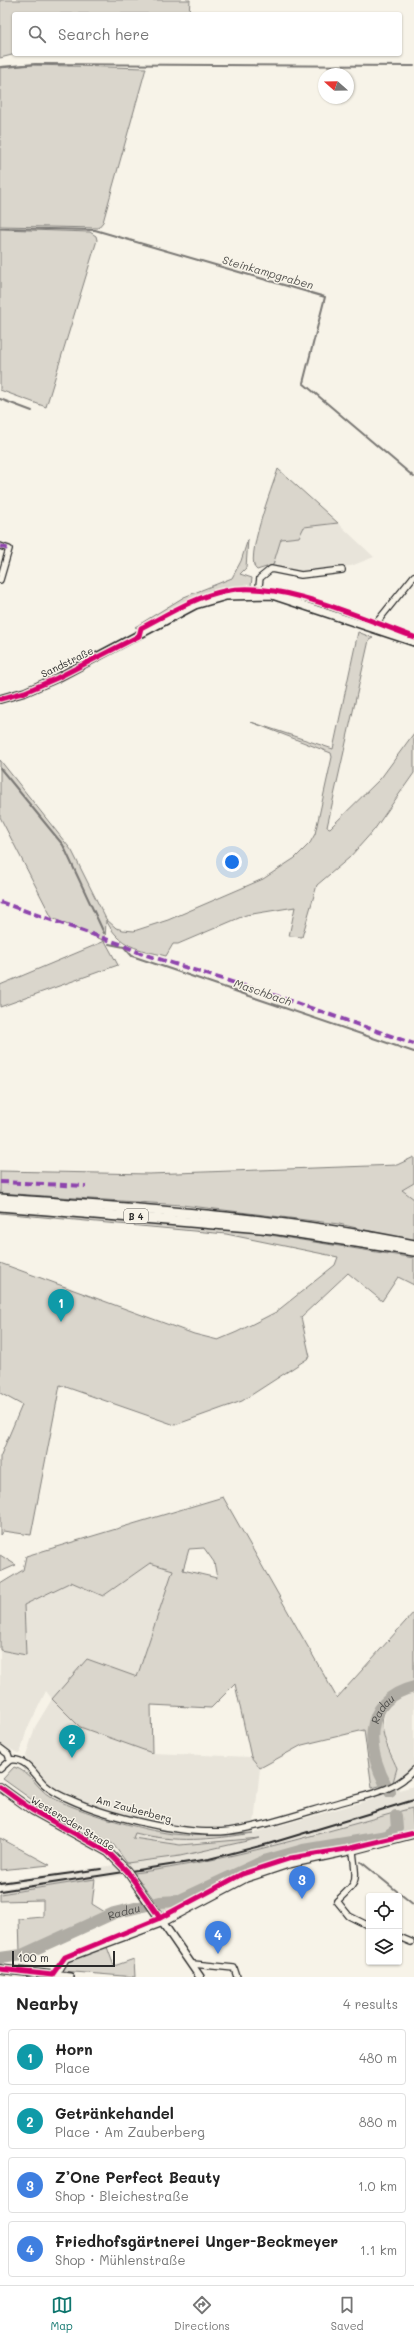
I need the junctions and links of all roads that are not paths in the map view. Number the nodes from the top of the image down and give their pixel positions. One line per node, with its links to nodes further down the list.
1 (0, 546): 4 (street)
2 (342, 570): 5 (street)
3 (414, 576): 6 (street)
4 (0, 580)
5 (258, 594): 6 (street, Sandstraße); 8 (street, Sandstraße)
6 (373, 627): 7 (street, Sandstraße)
7 (414, 642)
8 (0, 698)
9 (0, 1199): 11 (highway, B 4)
10 (0, 1206): 12 (highway, B 4)
11 (414, 1244)
12 (414, 1252)
13 (0, 1748): 14 (street)
14 (10, 1760): 15 (street); 16 (street, Am Zauberberg)
15 (0, 1769)
16 (414, 1770)
17 (0, 1787): 20 (street, Westeroder Straße)
18 (414, 1835): 19 (street)
19 (353, 1851): 20 (street); 21 (street)
20 (163, 1922): 24 (street, Westeroder Straße); 26 (street)
21 (366, 1924)
22 (402, 1938): 23 (street)
23 (411, 1942)
24 (192, 1964): 28 (street, Westeroder Straße); 29 (street)
25 (0, 1969): 26 (street)
26 (56, 1976): 27 (street)
27 (70, 1977)
28 (200, 1977)
29 (237, 1977)

